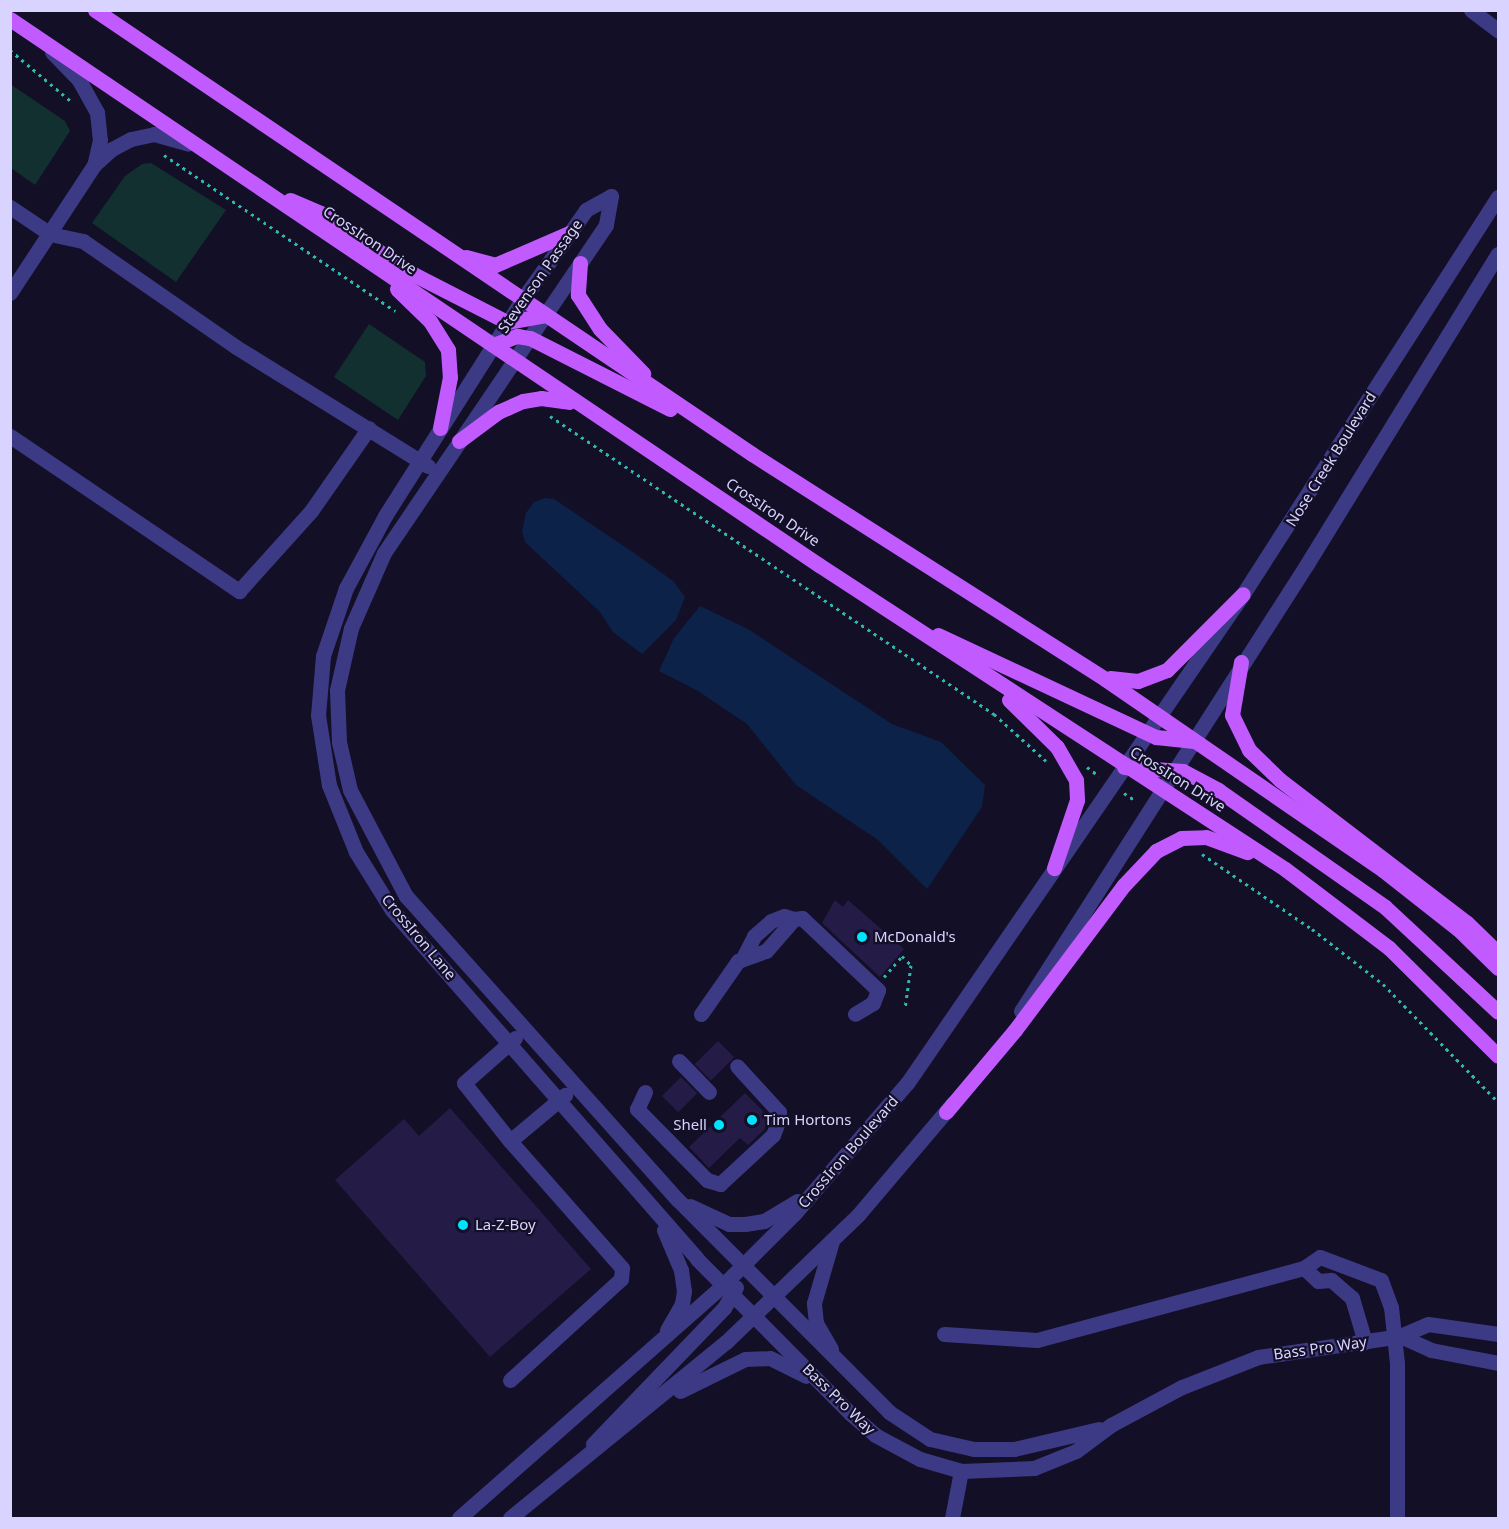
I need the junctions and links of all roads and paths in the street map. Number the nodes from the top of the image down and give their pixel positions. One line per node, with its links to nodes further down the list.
1 (95, 10): 16 (main road)
2 (1471, 10): 4 (street)
3 (10, 19): 5 (main road, CrossIron Drive)
4 (1498, 30)
5 (35, 35): 7 (street); 9 (main road, CrossIron Drive)
6 (10, 50): 7 (path)
7 (98, 116): 10 (street)
8 (156, 150): 23 (path)
9 (206, 151): 10 (street); 11 (main road, CrossIron Drive)
10 (94, 165): 15 (street)
11 (260, 187): 18 (main road, CrossIron Drive); 26 (main road)
12 (1498, 197): 42 (street, Nose Creek Boulevard)
13 (10, 207): 15 (street)
14 (569, 233): 16 (main road); 19 (street, Stevenson Passage); 22 (street, Stevenson Passage)
15 (50, 234): 21 (street); 33 (street)
16 (451, 252): 22 (main road)
17 (1498, 254): 24 (street)
18 (369, 262): 28 (main road, CrossIron Drive); 34 (main road)
19 (580, 263): 25 (street, Stevenson Passage); 30 (main road)
20 (1498, 268): 24 (street)
21 (10, 293)
22 (522, 300): 25 (main road); 26 (street, Stevenson Passage)
23 (398, 313)
24 (1459, 313): 45 (street)
25 (545, 315): 26 (main road); 27 (street, Stevenson Passage); 30 (main road)
26 (507, 322): 28 (street, Stevenson Passage)
27 (530, 338): 28 (main road); 29 (street, Stevenson Passage); 36 (main road)
28 (492, 345): 29 (main road, CrossIron Drive); 34 (street, Stevenson Passage)
29 (514, 360): 31 (main road, CrossIron Drive); 37 (street, Stevenson Passage)
30 (666, 397): 36 (main road)
31 (581, 405): 37 (main road); 43 (main road, CrossIron Drive)
32 (542, 412): 51 (path)
33 (369, 428): 35 (street); 38 (street)
34 (440, 429): 38 (street, Stevenson Passage)
35 (10, 436)
36 (731, 440): 46 (main road)
37 (459, 441): 39 (street, Stevenson Passage)
38 (420, 461): 39 (street); 40 (street, Stevenson Passage)
39 (438, 472): 41 (street, Stevenson Passage)
40 (385, 516): 69 (street, CrossIron Lane)
41 (402, 526): 68 (street, CrossIron Lane)
42 (1244, 594): 46 (main road); 47 (street, Nose Creek Boulevard)
43 (867, 596): 44 (main road, CrossIron Drive); 48 (main road)
44 (953, 654): 52 (main road, CrossIron Drive); 53 (main road)
45 (1241, 662): 49 (street); 61 (main road)
46 (1086, 667): 47 (main road)
47 (1158, 716): 48 (street, CrossIron Boulevard); 49 (main road)
48 (1146, 733): 49 (main road); 52 (street, CrossIron Boulevard)
49 (1194, 741): 54 (street); 62 (main road)
50 (1090, 762): 53 (path)
51 (1050, 765)
52 (1124, 767): 54 (main road); 55 (street, CrossIron Boulevard); 56 (main road, CrossIron Drive)
53 (1080, 769): 55 (path); 59 (main road)
54 (1177, 770): 56 (street); 65 (main road)
55 (1111, 784): 57 (path); 59 (street, CrossIron Boulevard)
56 (1163, 792): 57 (street); 60 (main road, CrossIron Drive)
57 (1151, 811): 78 (street)
58 (1181, 838): 60 (main road); 77 (path); 78 (main road)
59 (1054, 868): 80 (street, CrossIron Boulevard)
60 (1285, 869): 70 (main road, CrossIron Drive)
61 (1498, 953)
62 (1498, 968)
63 (876, 986): 64 (path); 66 (street); 67 (street)
64 (905, 1009)
65 (1498, 1012)
66 (701, 1014)
67 (855, 1014)
68 (524, 1030): 69 (street); 73 (street, CrossIron Lane)
69 (509, 1043): 76 (street, CrossIron Lane); 79 (street)
70 (1498, 1056)
71 (679, 1061): 75 (street)
72 (737, 1066): 74 (street)
73 (575, 1088): 76 (street); 81 (street, CrossIron Lane)
74 (645, 1092)
75 (709, 1092)
76 (559, 1100): 79 (street); 82 (street, CrossIron Lane)
77 (1498, 1101)
78 (946, 1112): 83 (street)
79 (510, 1141): 96 (street)
80 (822, 1183): 81 (street); 84 (street, CrossIron Boulevard)
81 (678, 1200): 84 (street, CrossIron Lane)
82 (655, 1211): 86 (street, CrossIron Lane); 93 (street)
83 (833, 1239): 87 (street); 95 (street)
84 (742, 1266): 86 (street); 87 (street, Bass Pro Way)
85 (1304, 1268): 89 (street); 91 (street); 92 (street)
86 (728, 1290): 88 (street, Bass Pro Way); 93 (street); 100 (street)
87 (774, 1297): 88 (street); 95 (street, Bass Pro Way)
88 (754, 1315): 97 (street, Bass Pro Way); 98 (street)
89 (945, 1334)
90 (1498, 1334): 91 (street, Bass Pro Way)
91 (1397, 1337): 92 (street, Bass Pro Way); 94 (street); 105 (street)
92 (1365, 1341): 99 (street, Bass Pro Way)
93 (656, 1347): 102 (street)
94 (1498, 1363)
95 (840, 1367): 99 (street, Bass Pro Way)
96 (510, 1380)
97 (824, 1387): 98 (street); 101 (street, Bass Pro Way)
98 (639, 1415): 100 (street)
99 (1111, 1425): 101 (street, Bass Pro Way)
100 (578, 1462): 103 (street)
101 (961, 1471): 104 (street)
102 (459, 1518)
103 (510, 1518)
104 (952, 1518)
105 (1397, 1518)

